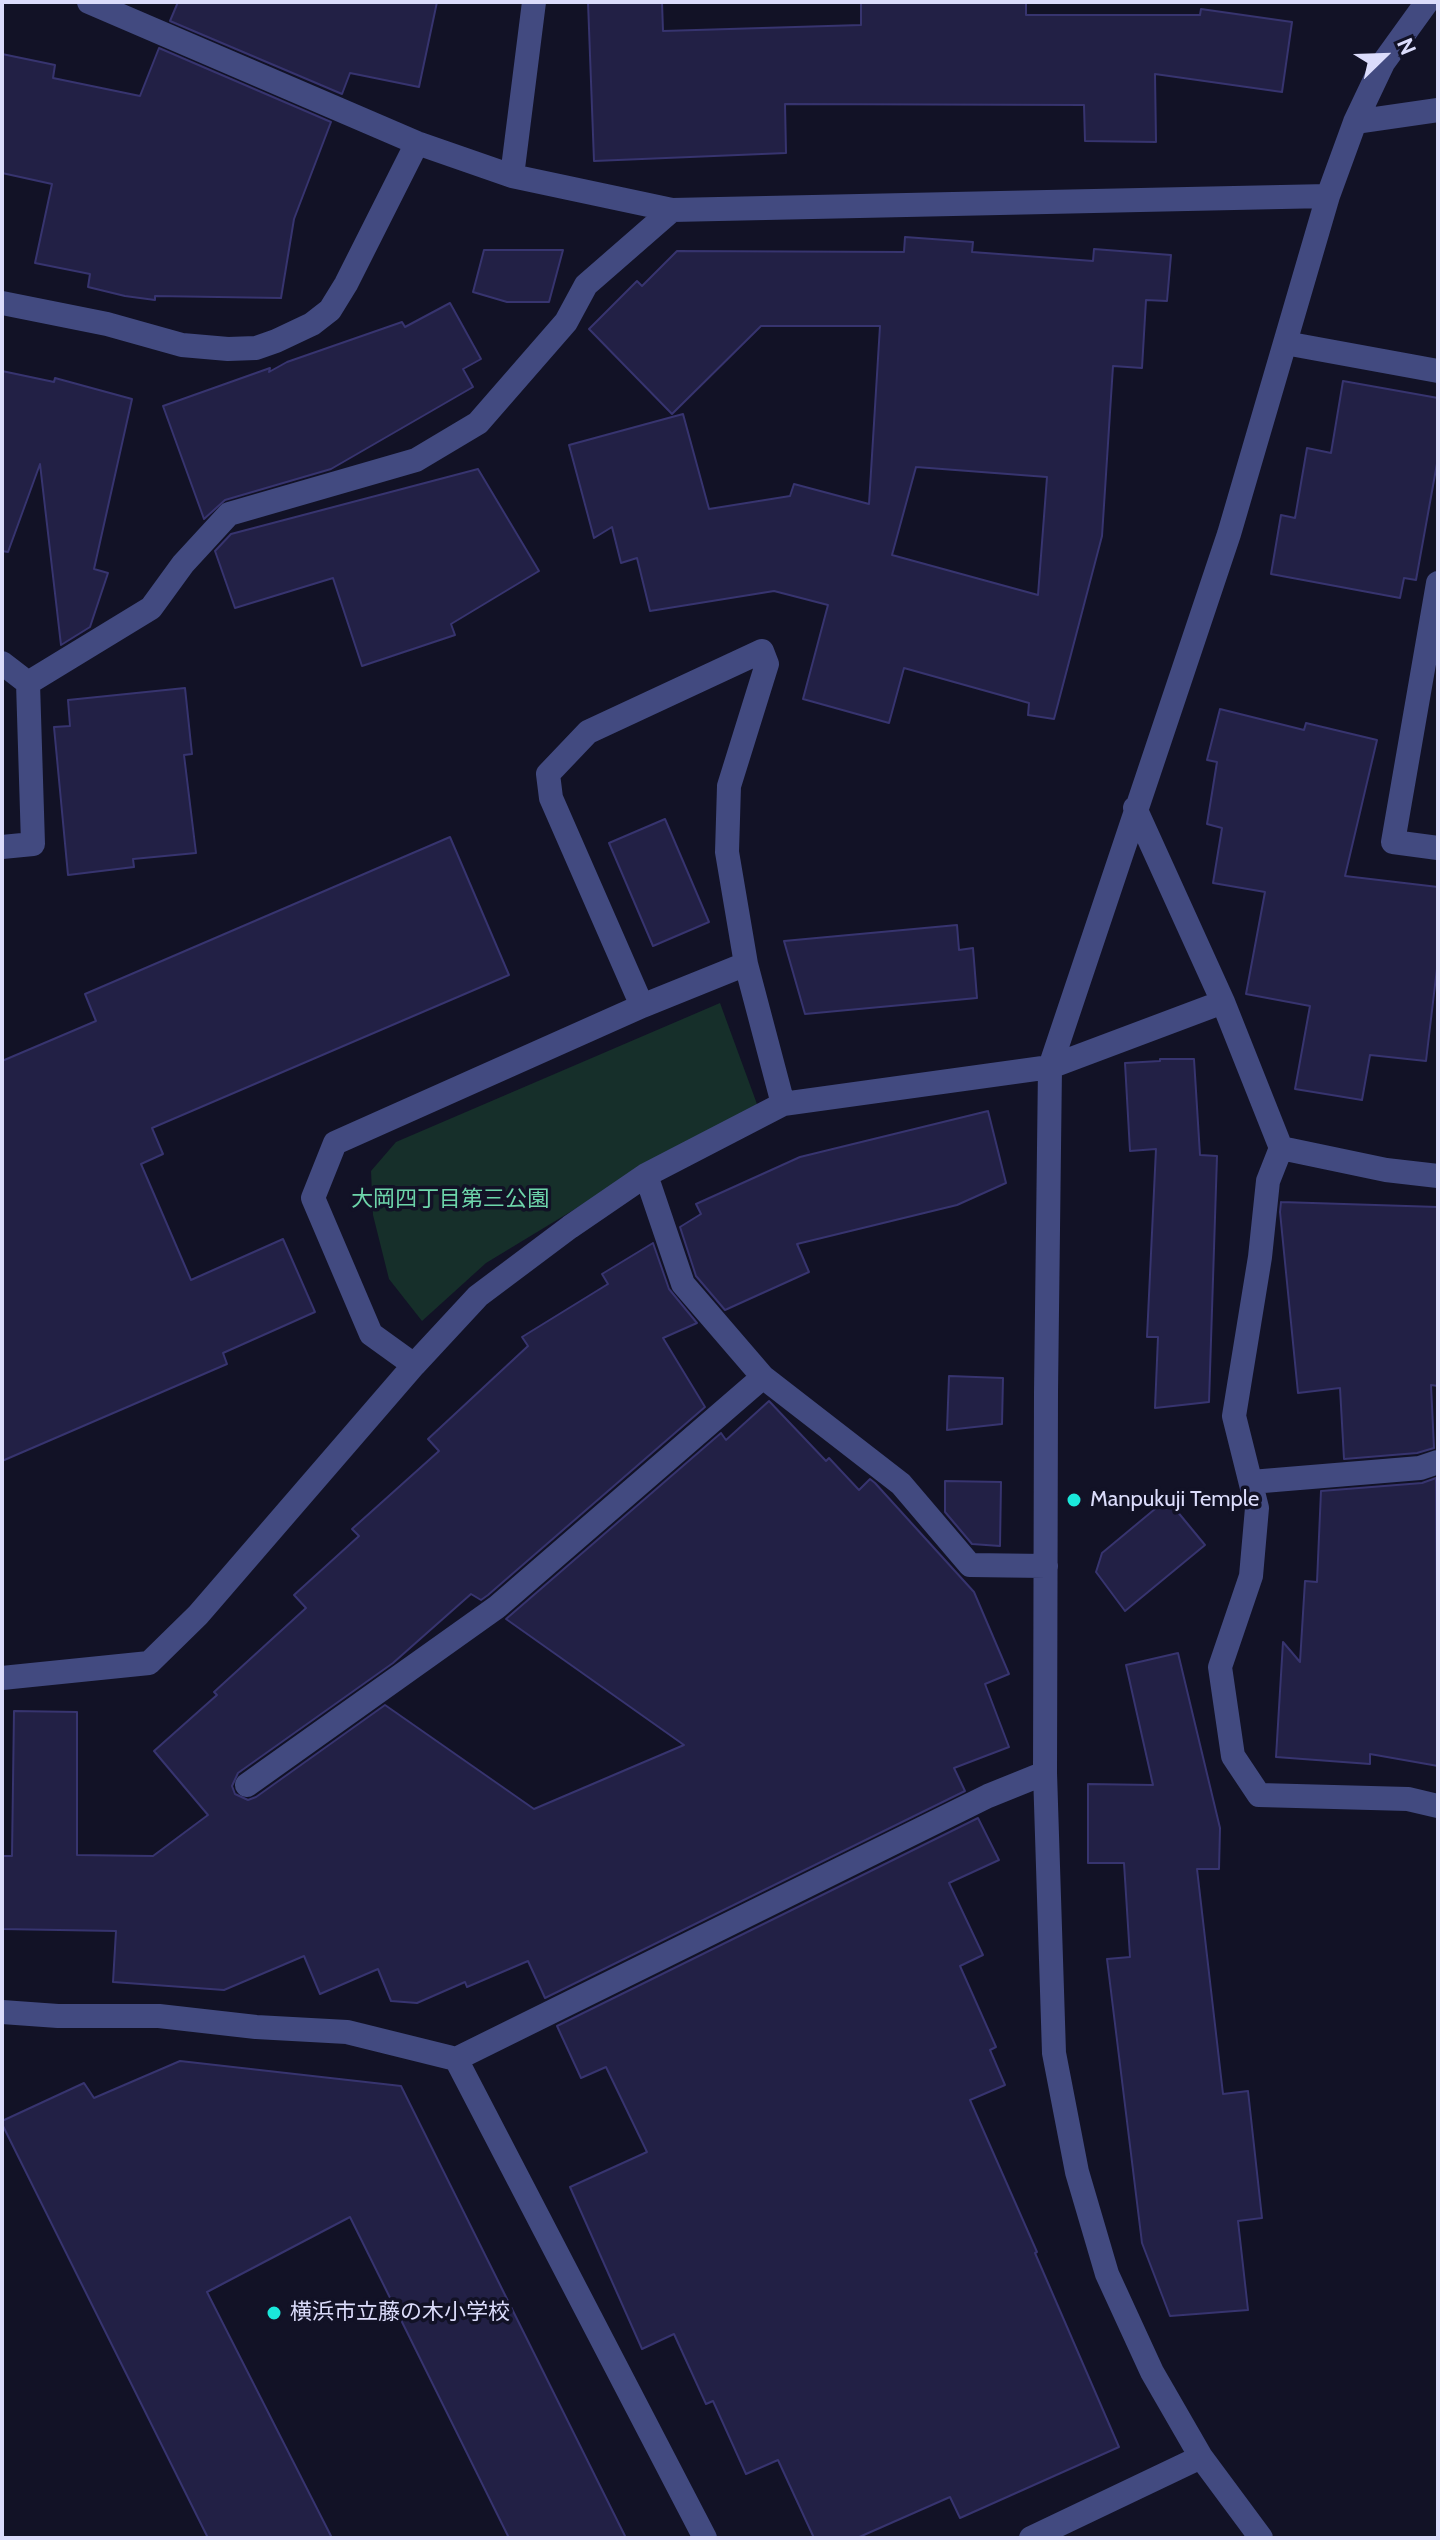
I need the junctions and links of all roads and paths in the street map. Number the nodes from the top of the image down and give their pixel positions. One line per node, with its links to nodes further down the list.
1 (534, 2): 7 (street)
2 (94, 3): 6 (street)
3 (1424, 3): 5 (street)
4 (1438, 110): 5 (street)
5 (1355, 122): 8 (street)
6 (417, 143): 7 (street); 10 (street)
7 (512, 176): 9 (street)
8 (1328, 196): 9 (street); 11 (street)
9 (672, 210): 15 (street)
10 (2, 303)
11 (1285, 343): 12 (street); 16 (street)
12 (1438, 371)
13 (1438, 583): 18 (street)
14 (2, 663): 15 (street)
15 (28, 683): 17 (street)
16 (1135, 808): 20 (street); 22 (street)
17 (2, 847)
18 (1438, 848)
19 (746, 964): 21 (street); 21 (street); 23 (street)
20 (1223, 1002): 22 (street); 24 (street)
21 (642, 1006): 27 (street)
22 (1050, 1067): 23 (street); 31 (street)
23 (783, 1104): 25 (street)
24 (1281, 1148): 26 (street); 30 (street)
25 (646, 1175): 27 (street); 28 (street)
26 (1438, 1176)
27 (414, 1365): 32 (street)
28 (763, 1377): 31 (street); 34 (street)
29 (1438, 1462): 30 (street)
30 (1251, 1482): 35 (street)
31 (1046, 1566): 33 (street)
32 (2, 1678)
33 (1045, 1773): 37 (street); 38 (street)
34 (247, 1785)
35 (1438, 1806)
36 (2, 2012): 37 (street)
37 (456, 2059): 39 (street)
38 (1201, 2457): 40 (street); 41 (street)
39 (705, 2538)
40 (1031, 2538)
41 (1261, 2538)

